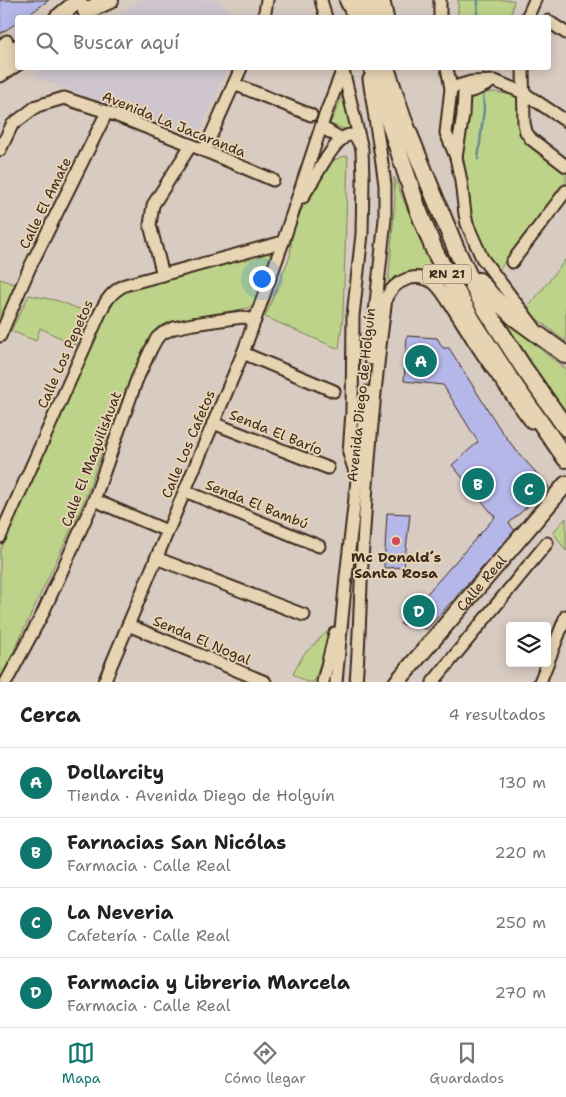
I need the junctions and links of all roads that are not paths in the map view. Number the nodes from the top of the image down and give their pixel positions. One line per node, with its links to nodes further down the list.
1 (101, 0): 9 (main road)
2 (110, 0): 9 (highway)
3 (268, 0): 11 (street)
4 (321, 0): 12 (street)
5 (350, 0): 13 (highway)
6 (365, 0): 14 (highway)
7 (381, 0): 15 (highway)
8 (440, 0): 16 (street)
9 (81, 10): 10 (main road)
10 (66, 15)
11 (266, 15)
12 (325, 15)
13 (360, 15)
14 (361, 15)
15 (384, 15)
16 (440, 15)
17 (551, 23): 18 (street)
18 (566, 33)
19 (8, 45): 20 (main road)
20 (0, 59)
21 (15, 64): 31 (main road)
22 (240, 70): 33 (street)
23 (341, 70): 39 (street, Calle Los Cafetos)
24 (342, 70): 42 (street)
25 (368, 70): 65 (street, Avenida Diego de Holguín)
26 (373, 70): 63 (highway, RN 21)
27 (387, 70): 48 (highway)
28 (399, 70): 48 (highway)
29 (447, 70): 34 (street)
30 (523, 70): 35 (street)
31 (0, 74)
32 (495, 80): 34 (street); 35 (street); 45 (street)
33 (234, 84): 37 (street); 44 (street)
34 (450, 88): 45 (street)
35 (524, 93): 38 (street); 46 (street)
36 (107, 112): 41 (street, Avenida La Jacaranda); 43 (street, Avenida La Jacaranda); 56 (street, Calle El Amate)
37 (311, 115)
38 (566, 121)
39 (321, 127): 40 (street); 50 (street, Calle Los Cafetos)
40 (342, 139): 42 (street); 50 (street, Calle Los Cafetos)
41 (191, 145): 44 (street, Avenida La Jacaranda); 54 (street)
42 (362, 149): 65 (street)
43 (0, 150)
44 (204, 151): 47 (street, Avenida La Jacaranda)
45 (456, 157): 57 (street)
46 (566, 166)
47 (273, 180)
48 (430, 186): 52 (highway, RN 21)
49 (566, 191): 53 (street)
50 (292, 214): 51 (street, Calle Los Cafetos)
51 (283, 242): 54 (street, Calle Los Pepetos); 55 (street, Calle Los Cafetos)
52 (456, 248): 57 (highway); 62 (highway, RN 21)
53 (512, 262)
54 (163, 275): 71 (street, Calle Los Pepetos)
55 (255, 320): 58 (street, Calle Los Cafetos); 69 (street, Calle El Maquilishuat)
56 (0, 336)
57 (543, 338): 59 (highway)
58 (243, 353): 60 (street); 61 (street, Calle Los Cafetos)
59 (566, 355)
60 (334, 392)
61 (213, 423): 64 (street, Senda El Barío); 67 (street, Calle Los Cafetos)
62 (566, 428)
63 (565, 458): 86 (street, Avenida Diego de Holguín)
64 (328, 468)
65 (357, 479): 75 (street, Avenida Diego de Holguín)
66 (566, 484): 87 (main road, Calle Real)
67 (185, 491): 70 (street, Calle Los Cafetos); 73 (street, Senda El Bambú)
68 (566, 496): 88 (main road, Calle Real)
69 (94, 500): 70 (street); 81 (street, Calle El Maquilishuat)
70 (167, 531): 74 (street, Calle Los Cafetos)
71 (0, 535)
72 (547, 543): 89 (street)
73 (319, 546)
74 (156, 558): 76 (street); 78 (street, Calle Los Cafetos)
75 (346, 577): 84 (street); 85 (street, Avenida Diego de Holguín)
76 (304, 616)
77 (566, 616): 79 (street)
78 (128, 625): 82 (street, Calle Los Cafetos); 83 (street, Senda El Nogal)
79 (551, 646)
80 (544, 667): 90 (street)
81 (6, 682)
82 (104, 682)
83 (265, 682)
84 (323, 682)
85 (336, 682)
86 (356, 682)
87 (397, 682)
88 (409, 682)
89 (434, 682)
90 (540, 682)

